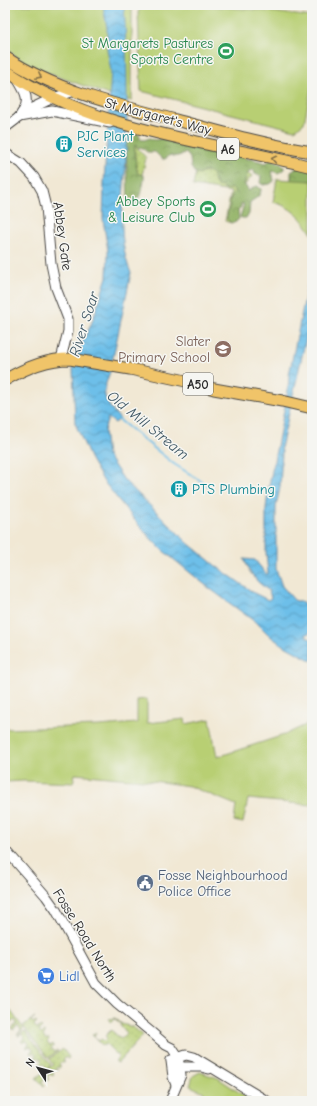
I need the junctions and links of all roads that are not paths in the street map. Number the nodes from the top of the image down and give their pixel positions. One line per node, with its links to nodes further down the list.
1 (5, 57): 4 (main road, St Margaret's Way / A6, one-way to 4)
2 (5, 70): 3 (main road, St Margaret's Way / A6)
3 (16, 78): 5 (main road, St Margaret's Way / A6); 7 (street)
4 (75, 91): 5 (street); 9 (main road, St Margaret's Way / A6)
5 (54, 98): 6 (main road, St Margaret's Way / A6); 7 (street)
6 (89, 116): 7 (street); 11 (main road, St Margaret's Way / A6, one-way to 6)
7 (19, 117): 8 (street)
8 (5, 128)
9 (312, 152)
10 (5, 153): 12 (street, Abbey Gate)
11 (312, 167)
12 (66, 359): 13 (main road, A50); 14 (main road, A50)
13 (5, 380)
14 (312, 408)
15 (5, 849): 16 (street, Fosse Road North)
16 (176, 1063): 17 (street, Fosse Road North); 18 (street)
17 (170, 1101)
18 (267, 1101)

